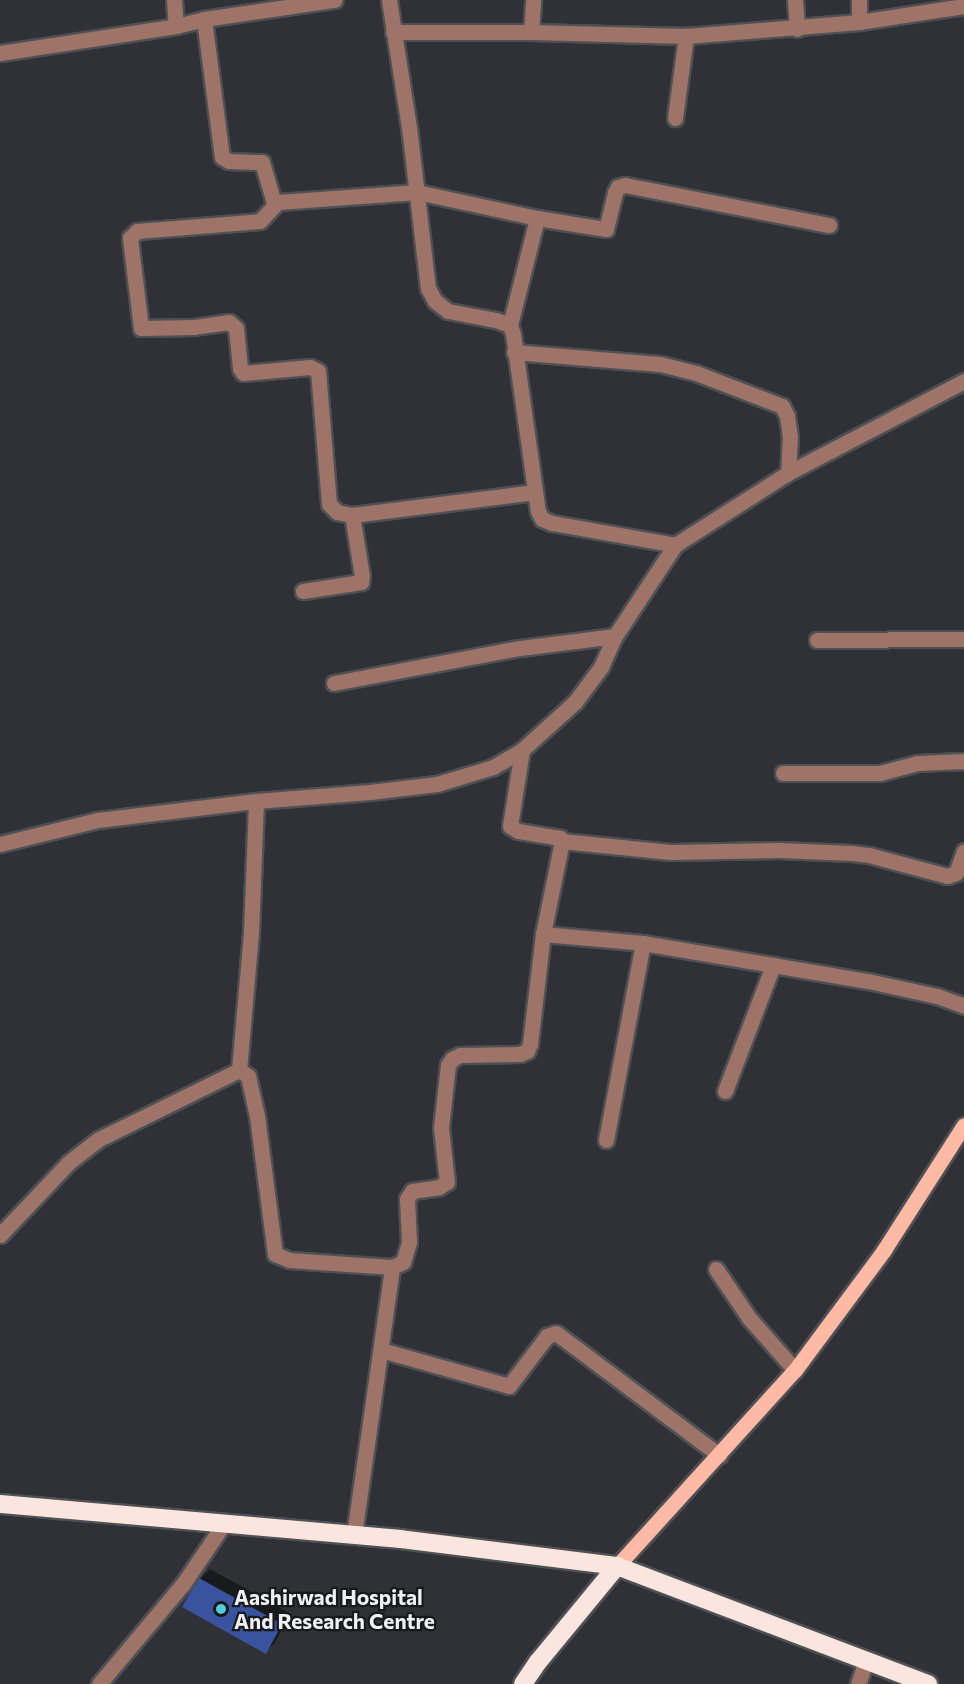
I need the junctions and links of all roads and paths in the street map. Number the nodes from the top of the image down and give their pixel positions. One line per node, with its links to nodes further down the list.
1 (174, 0): 10 (street)
2 (335, 0): 8 (street)
3 (389, 0): 13 (street)
4 (532, 0): 12 (street)
5 (795, 0): 11 (street)
6 (859, 0): 9 (street)
7 (964, 6): 9 (street)
8 (204, 19): 10 (street); 18 (street)
9 (859, 22): 11 (street)
10 (176, 26): 15 (street)
11 (797, 28): 14 (street)
12 (531, 32): 13 (street); 14 (street)
13 (393, 33): 17 (street)
14 (686, 36): 16 (street)
15 (0, 54)
16 (675, 118)
17 (417, 192): 18 (street); 19 (street); 21 (street)
18 (274, 203): 26 (street)
19 (537, 218): 20 (street); 21 (street)
20 (829, 225)
21 (510, 325): 22 (street)
22 (514, 352): 24 (street); 25 (street)
23 (964, 381): 24 (street)
24 (788, 473): 27 (street)
25 (535, 492): 26 (street); 27 (street)
26 (352, 515): 28 (street)
27 (675, 545): 29 (street)
28 (303, 591)
29 (615, 636): 32 (street); 33 (street)
30 (964, 639): 31 (street)
31 (817, 640)
32 (334, 683)
33 (522, 750): 36 (street); 37 (street)
34 (964, 761): 35 (street)
35 (783, 773)
36 (256, 801): 38 (street); 44 (street)
37 (562, 841): 39 (street); 40 (street)
38 (0, 844)
39 (964, 851)
40 (543, 934): 41 (street); 49 (street)
41 (643, 943): 42 (street); 47 (street)
42 (773, 965): 43 (street); 45 (street)
43 (964, 1006)
44 (239, 1070): 48 (street); 49 (street)
45 (724, 1091)
46 (964, 1125): 52 (main road)
47 (606, 1140)
48 (0, 1235)
49 (392, 1267): 51 (street)
50 (716, 1269): 52 (street)
51 (381, 1350): 53 (street); 56 (street)
52 (795, 1370): 53 (main road)
53 (719, 1455): 57 (main road)
54 (0, 1504): 55 (highway)
55 (225, 1522): 56 (highway); 59 (street)
56 (354, 1535): 57 (highway)
57 (617, 1566): 58 (highway); 60 (highway)
58 (866, 1661): 61 (street); 62 (highway)
59 (99, 1684)
60 (523, 1684)
61 (858, 1684)
62 (928, 1684)

